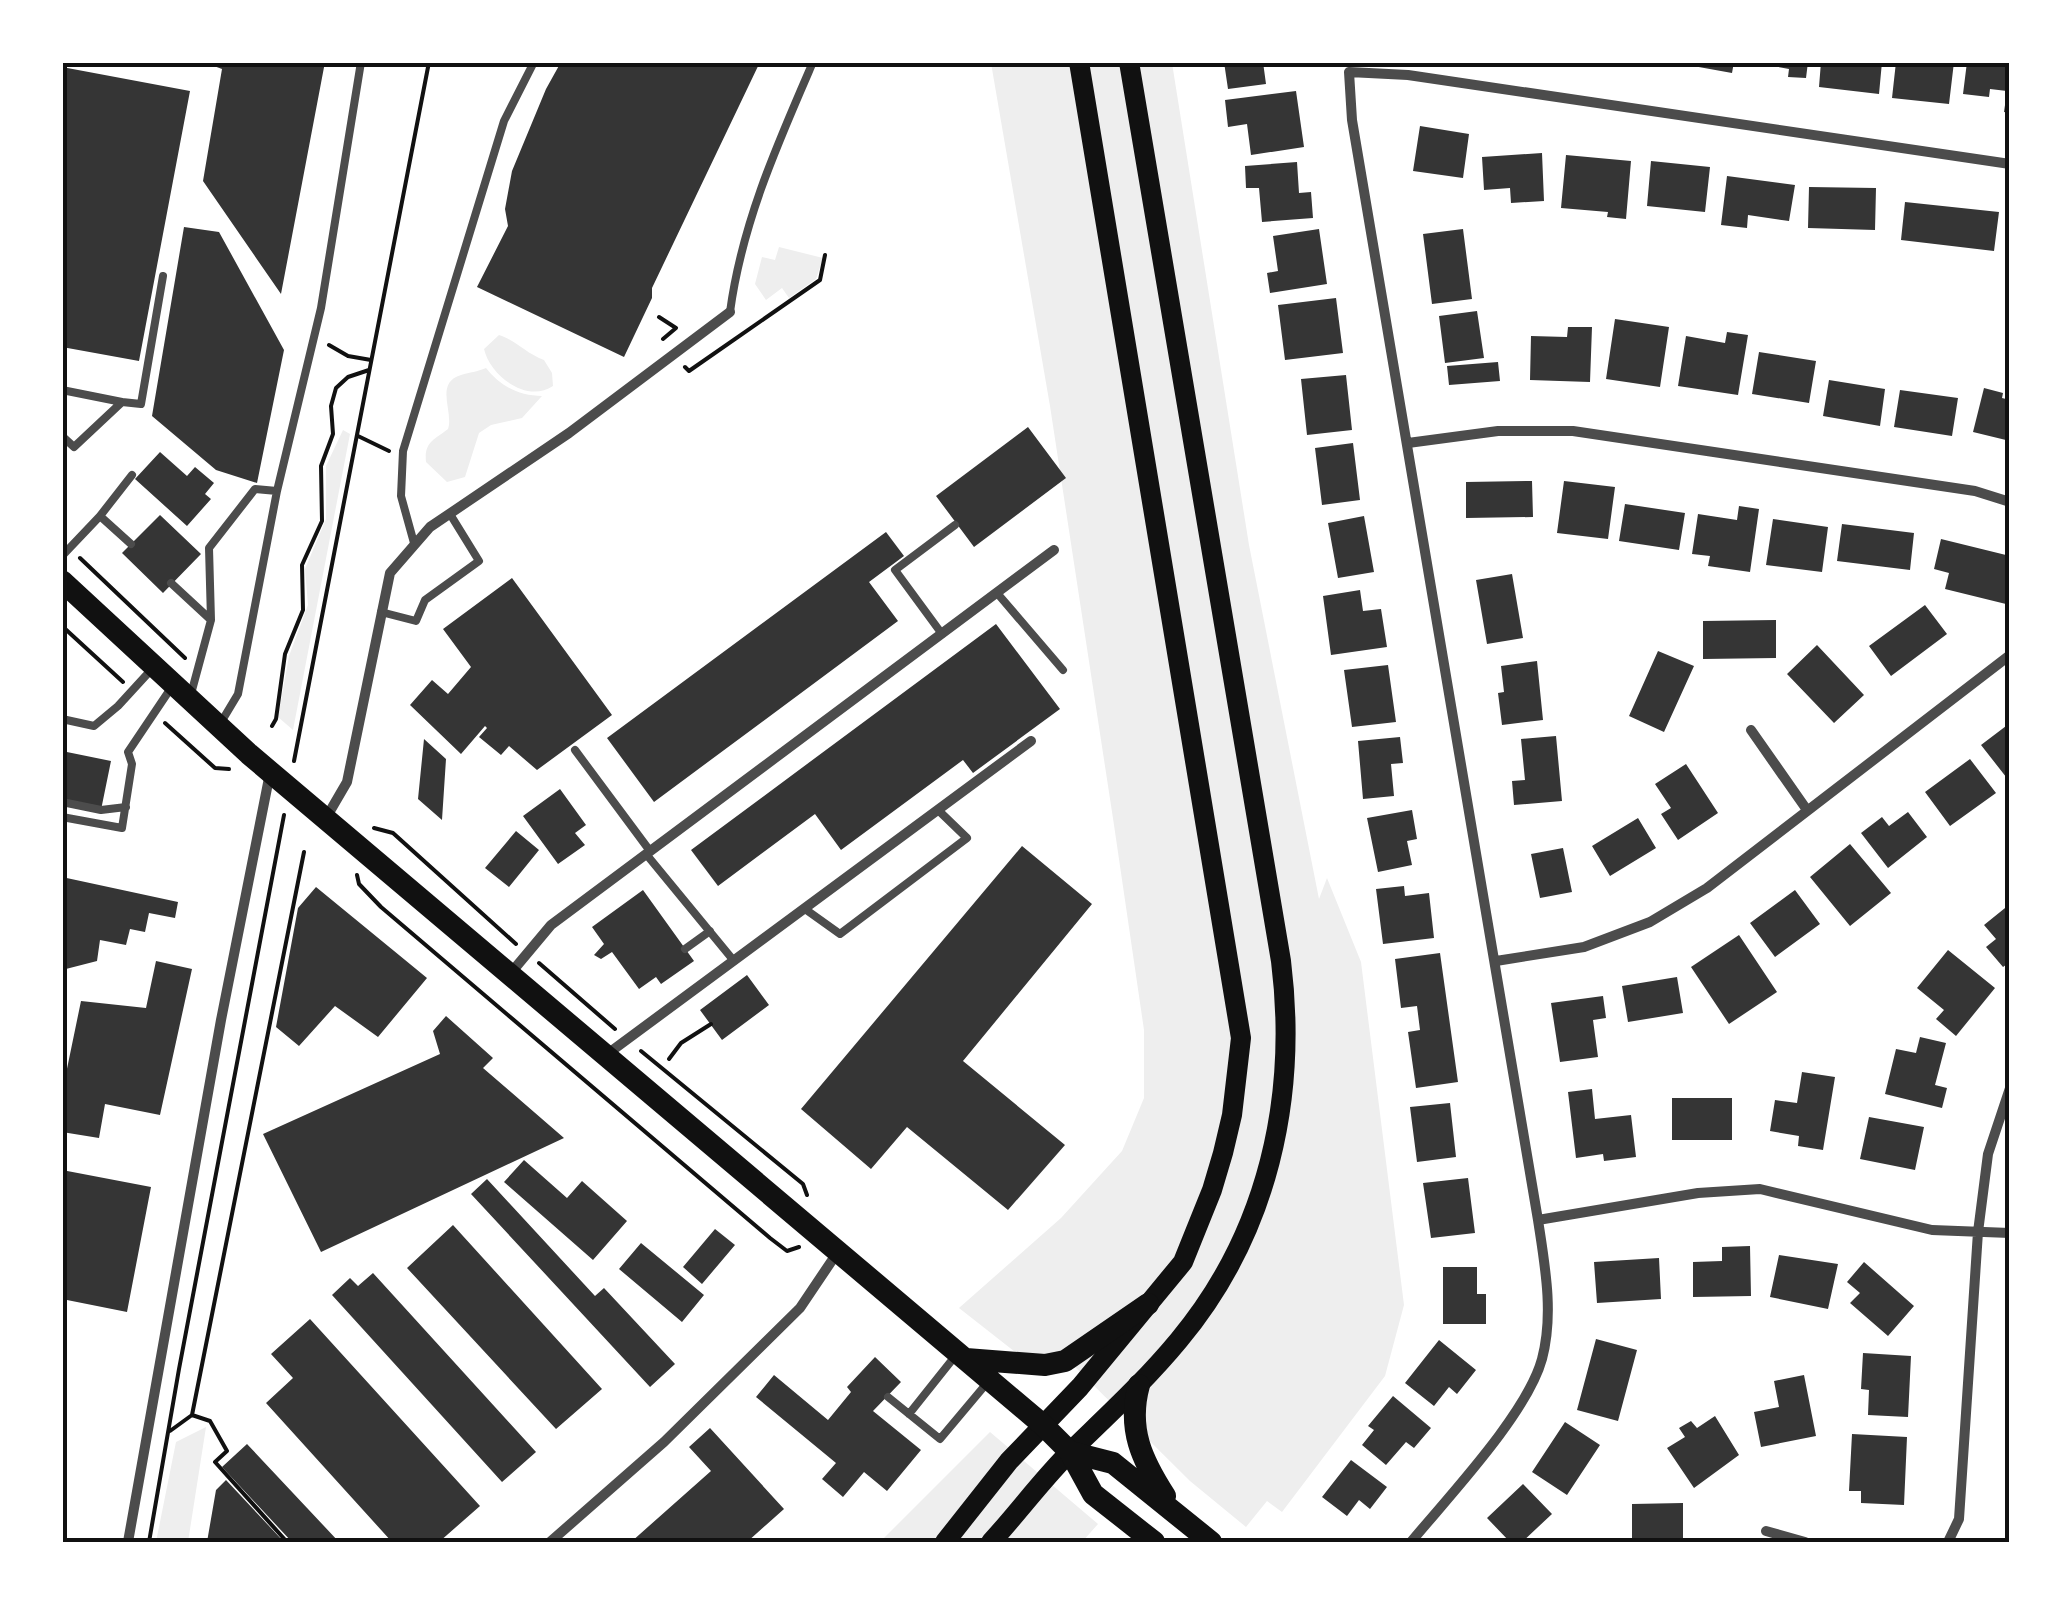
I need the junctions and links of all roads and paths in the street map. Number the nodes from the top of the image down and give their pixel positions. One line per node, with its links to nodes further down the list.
1 (361, 62): 12 (lane)
2 (430, 62): 14 (path)
3 (534, 62): 22 (lane)
4 (814, 62): 10 (lane)
5 (1079, 62): 85 (main road)
6 (1129, 62): 88 (main road)
7 (2010, 164): 21 (street)
8 (825, 256): 15 (path)
9 (163, 276): 18 (lane)
10 (730, 312): 26 (street)
11 (659, 317): 13 (path)
12 (313, 337): 14 (path); 24 (lane)
13 (662, 339)
14 (371, 360): 16 (path)
15 (682, 364)
16 (369, 370): 20 (path); 49 (path)
17 (62, 390): 18 (lane)
18 (122, 402): 19 (lane)
19 (62, 436)
20 (358, 436): 22 (path); 41 (path)
21 (1408, 443): 25 (street); 73 (street)
22 (402, 458): 30 (lane)
23 (132, 474): 27 (lane)
24 (277, 491): 38 (lane); 50 (lane)
25 (2010, 502)
26 (450, 514): 30 (street); 37 (lane)
27 (100, 516): 29 (lane); 32 (lane)
28 (955, 525): 40 (lane)
29 (131, 544)
30 (414, 544): 37 (street)
31 (1054, 550): 36 (street)
32 (62, 556)
33 (79, 556): 43 (path)
34 (62, 581): 45 (main road)
35 (172, 583): 38 (lane)
36 (997, 593): 40 (street); 46 (lane)
37 (382, 612): 62 (street)
38 (211, 620): 47 (lane)
39 (62, 626): 44 (path)
40 (942, 634): 66 (street)
41 (315, 653)
42 (2010, 655): 60 (street)
43 (184, 656)
44 (106, 666)
45 (154, 666): 47 (main road); 48 (lane)
46 (1063, 670)
47 (181, 693): 50 (main road); 58 (lane)
48 (62, 719)
49 (272, 726)
50 (219, 728): 56 (main road)
51 (1751, 730): 60 (street)
52 (173, 732): 55 (path)
53 (1031, 742): 59 (street)
54 (575, 750): 66 (lane)
55 (215, 768)
56 (270, 772): 62 (main road); 97 (street)
57 (62, 802): 58 (lane)
58 (126, 807): 61 (lane)
59 (938, 810): 67 (street); 67 (lane)
60 (1807, 810): 73 (street)
61 (62, 817)
62 (325, 819): 64 (main road)
63 (393, 834): 71 (path)
64 (353, 842): 74 (main road); 83 (path)
65 (304, 852): 91 (path)
66 (648, 852): 69 (lane); 71 (street)
67 (804, 909): 72 (street)
68 (261, 931): 93 (path)
69 (710, 931): 70 (lane); 72 (lane)
70 (686, 949)
71 (527, 953): 74 (street); 76 (path)
72 (734, 961): 77 (street)
73 (1496, 961): 80 (street)
74 (510, 975): 77 (main road)
75 (711, 1024): 78 (path)
76 (613, 1027)
77 (606, 1055): 84 (main road)
78 (669, 1059)
79 (2010, 1088): 81 (street)
80 (1538, 1220): 81 (street); 105 (street)
81 (1978, 1232): 82 (street); 107 (street)
82 (2010, 1234)
83 (779, 1244)
84 (838, 1251): 86 (main road); 100 (street)
85 (1148, 1304): 86 (main road); 92 (main road)
86 (962, 1356): 87 (main road); 90 (lane)
87 (990, 1380): 90 (lane); 92 (main road)
88 (1139, 1385): 94 (main road); 95 (main road)
89 (888, 1397): 90 (lane)
90 (910, 1414)
91 (192, 1416): 93 (path); 99 (path)
92 (1044, 1425): 94 (main road); 101 (main road)
93 (170, 1431): 98 (path)
94 (1070, 1452): 95 (main road); 102 (main road); 103 (main road)
95 (1178, 1516): 104 (main road)
96 (1766, 1532): 106 (street)
97 (128, 1542)
98 (149, 1542)
99 (287, 1542)
100 (550, 1542)
101 (945, 1542)
102 (992, 1542)
103 (1154, 1542)
104 (1211, 1542)
105 (1411, 1542)
106 (1805, 1542)
107 (1948, 1542)

